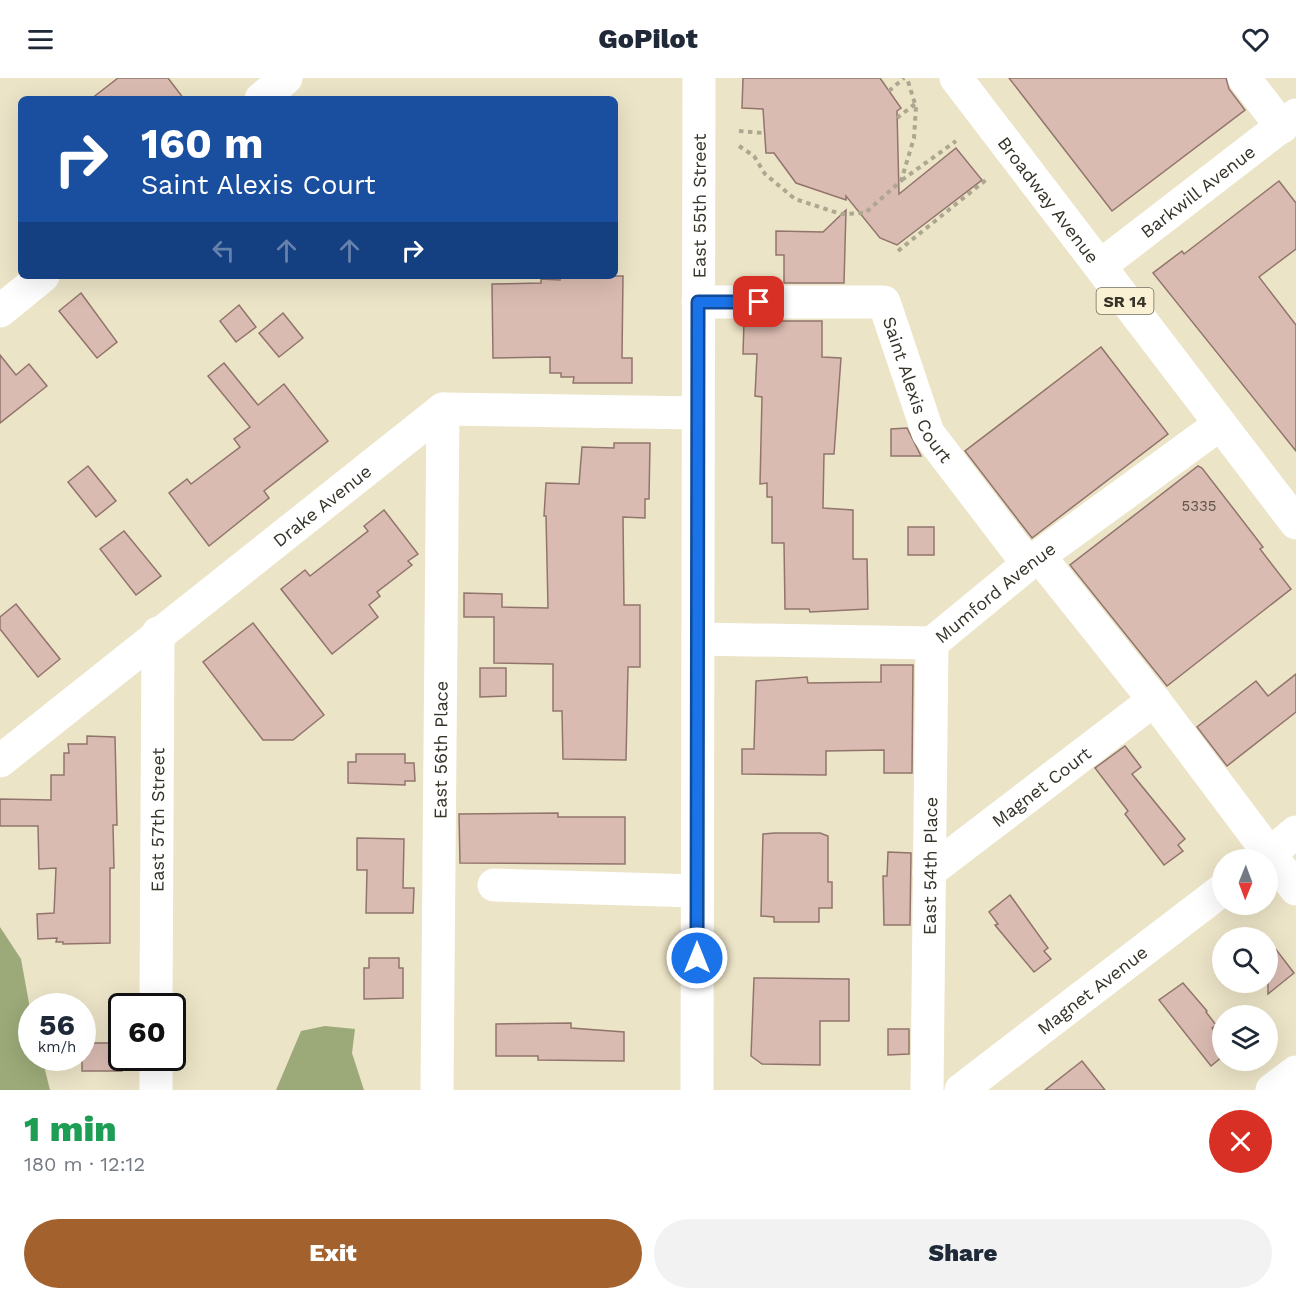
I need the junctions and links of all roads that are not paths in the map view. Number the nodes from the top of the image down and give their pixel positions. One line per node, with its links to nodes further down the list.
1 (286, 78): 5 (street)
2 (699, 78): 9 (street, East 55th Street)
3 (956, 78): 7 (street, Broadway Avenue / SR 14)
4 (1244, 78): 6 (street)
5 (265, 96)
6 (1289, 121): 7 (street, Barkwill Avenue)
7 (1100, 266): 13 (street, Broadway Avenue / SR 14)
8 (39, 279): 10 (street)
9 (698, 302): 12 (street, East 55th Street); 15 (street, Saint Alexis Court)
10 (0, 311)
11 (443, 409): 12 (street); 16 (street, Drake Avenue); 34 (street, East 56th Place)
12 (698, 413): 17 (street, East 55th Street)
13 (1219, 425): 14 (street, Broadway Avenue / SR 14); 15 (street, Mumford Avenue)
14 (1296, 523)
15 (1033, 560): 18 (street, Mumford Avenue); 19 (street, Saint Alexis Court)
16 (158, 633): 20 (street, Drake Avenue); 30 (street, East 57th Street)
17 (698, 639): 18 (street, Mumford Avenue); 28 (street, East 55th Street)
18 (932, 643): 25 (street, East 54th Place)
19 (1154, 700): 22 (street, Saint Alexis Court); 25 (street, Magnet Court)
20 (0, 761)
21 (1296, 832): 23 (street)
22 (1260, 849)
23 (1276, 849)
24 (1278, 870): 27 (street, Saint Alexis Court)
25 (929, 872): 36 (street, East 54th Place)
26 (494, 885): 28 (street)
27 (1296, 889)
28 (697, 891): 35 (street, East 55th Street)
29 (1212, 898): 37 (street, Magnet Avenue)
30 (156, 993)
31 (156, 1071): 33 (street)
32 (1296, 1072): 38 (street)
33 (156, 1090)
34 (437, 1090)
35 (697, 1090)
36 (927, 1090)
37 (961, 1090)
38 (1272, 1090)

